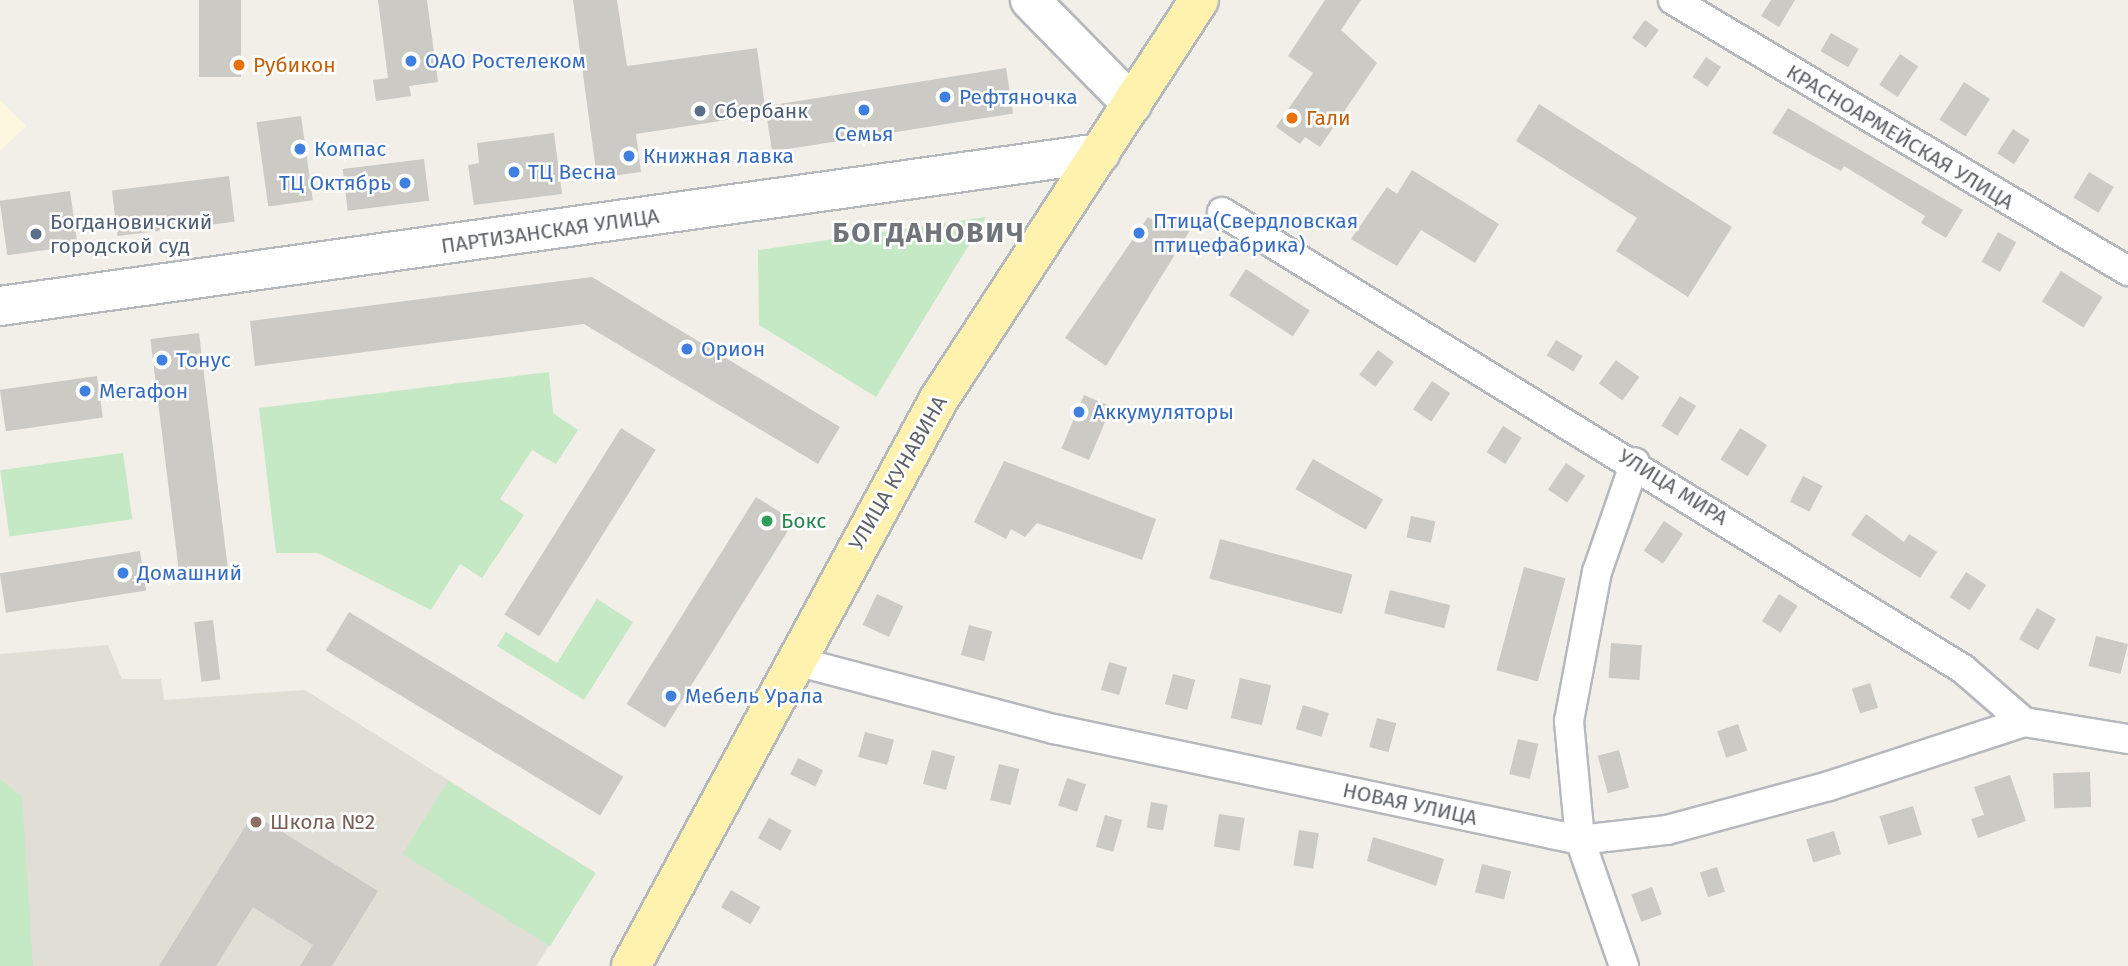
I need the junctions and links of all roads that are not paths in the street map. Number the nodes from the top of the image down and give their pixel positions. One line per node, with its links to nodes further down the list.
1 (1030, 0): 4 (street)
2 (1199, 0): 4 (main road, УЛИЦА КУНАВИНА)
3 (1673, 0): 7 (street, КРАСНОАРМЕЙСКАЯ УЛИЦА)
4 (1132, 104): 5 (main road, УЛИЦА КУНАВИНА)
5 (1100, 153): 8 (street, ПАРТИЗАНСКАЯ УЛИЦА); 10 (main road, УЛИЦА КУНАВИНА)
6 (1222, 212): 9 (street, УЛИЦА МИРА)
7 (2128, 271)
8 (0, 306)
9 (1634, 462): 11 (street, УЛИЦА МИРА); 13 (street)
10 (792, 660): 13 (street, НОВАЯ УЛИЦА); 14 (main road, УЛИЦА КУНАВИНА)
11 (2024, 722): 12 (street); 13 (street, НОВАЯ УЛИЦА)
12 (2128, 739)
13 (1580, 840): 15 (street)
14 (631, 966)
15 (1625, 966)

